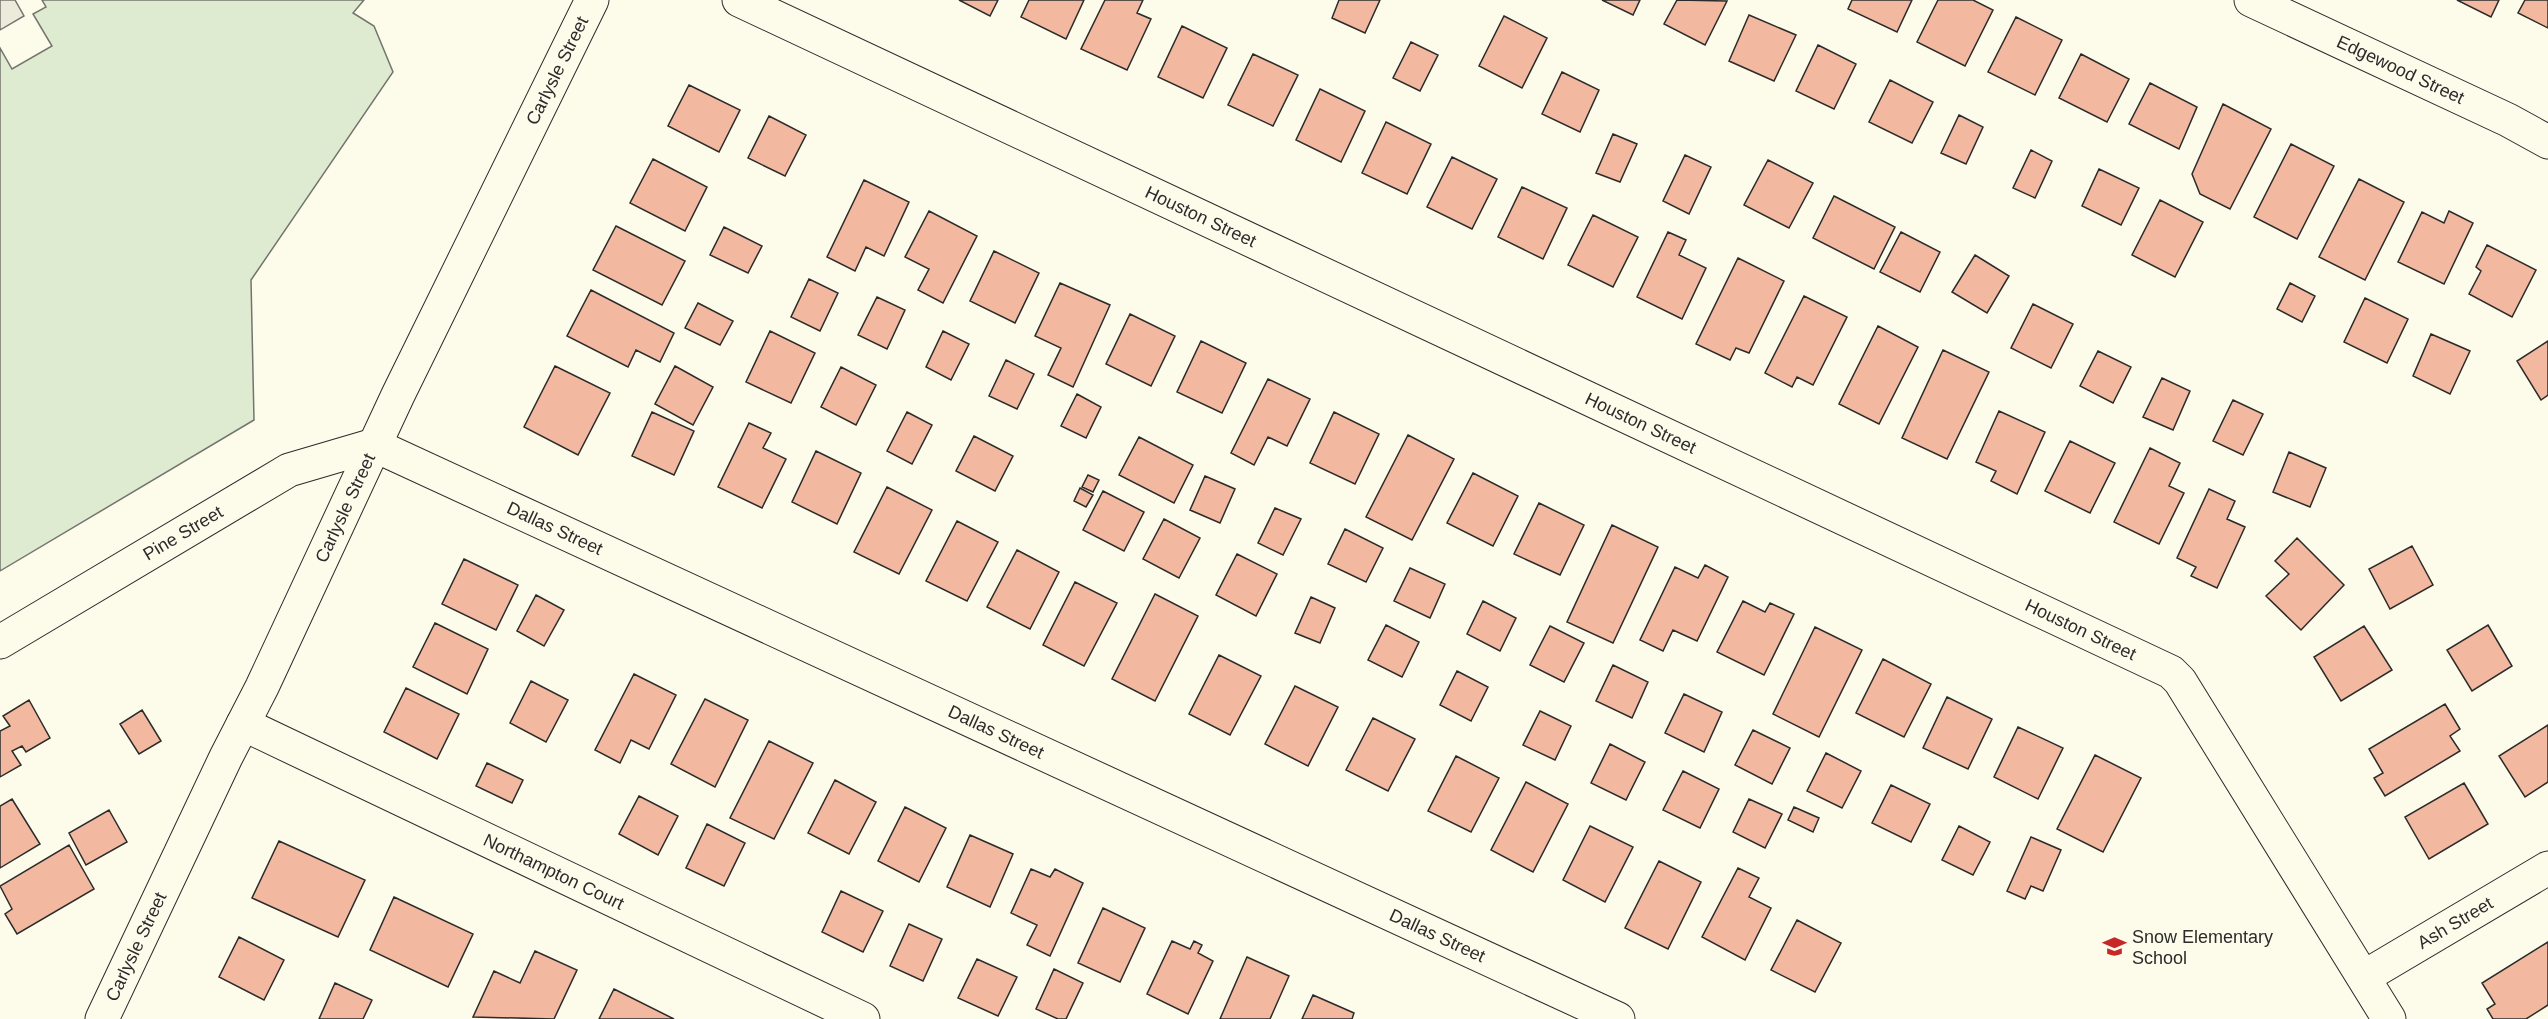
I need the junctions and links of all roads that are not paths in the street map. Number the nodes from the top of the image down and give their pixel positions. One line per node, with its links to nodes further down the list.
1 (592, 0): 5 (street, Carlysle Street)
2 (739, 0): 9 (street, Houston Street)
3 (2251, 0): 4 (street, Edgewood Street)
4 (2548, 142)
5 (374, 445): 6 (street, Pine Street); 7 (street, Carlysle Street); 12 (street, Dallas Street)
6 (0, 642)
7 (243, 724): 10 (street, Carlysle Street); 11 (street, Northampton Court)
8 (2548, 868): 9 (street, Ash Street)
9 (2364, 977): 13 (street, Houston Street)
10 (102, 1019)
11 (863, 1019)
12 (1618, 1019)
13 (2389, 1019)

